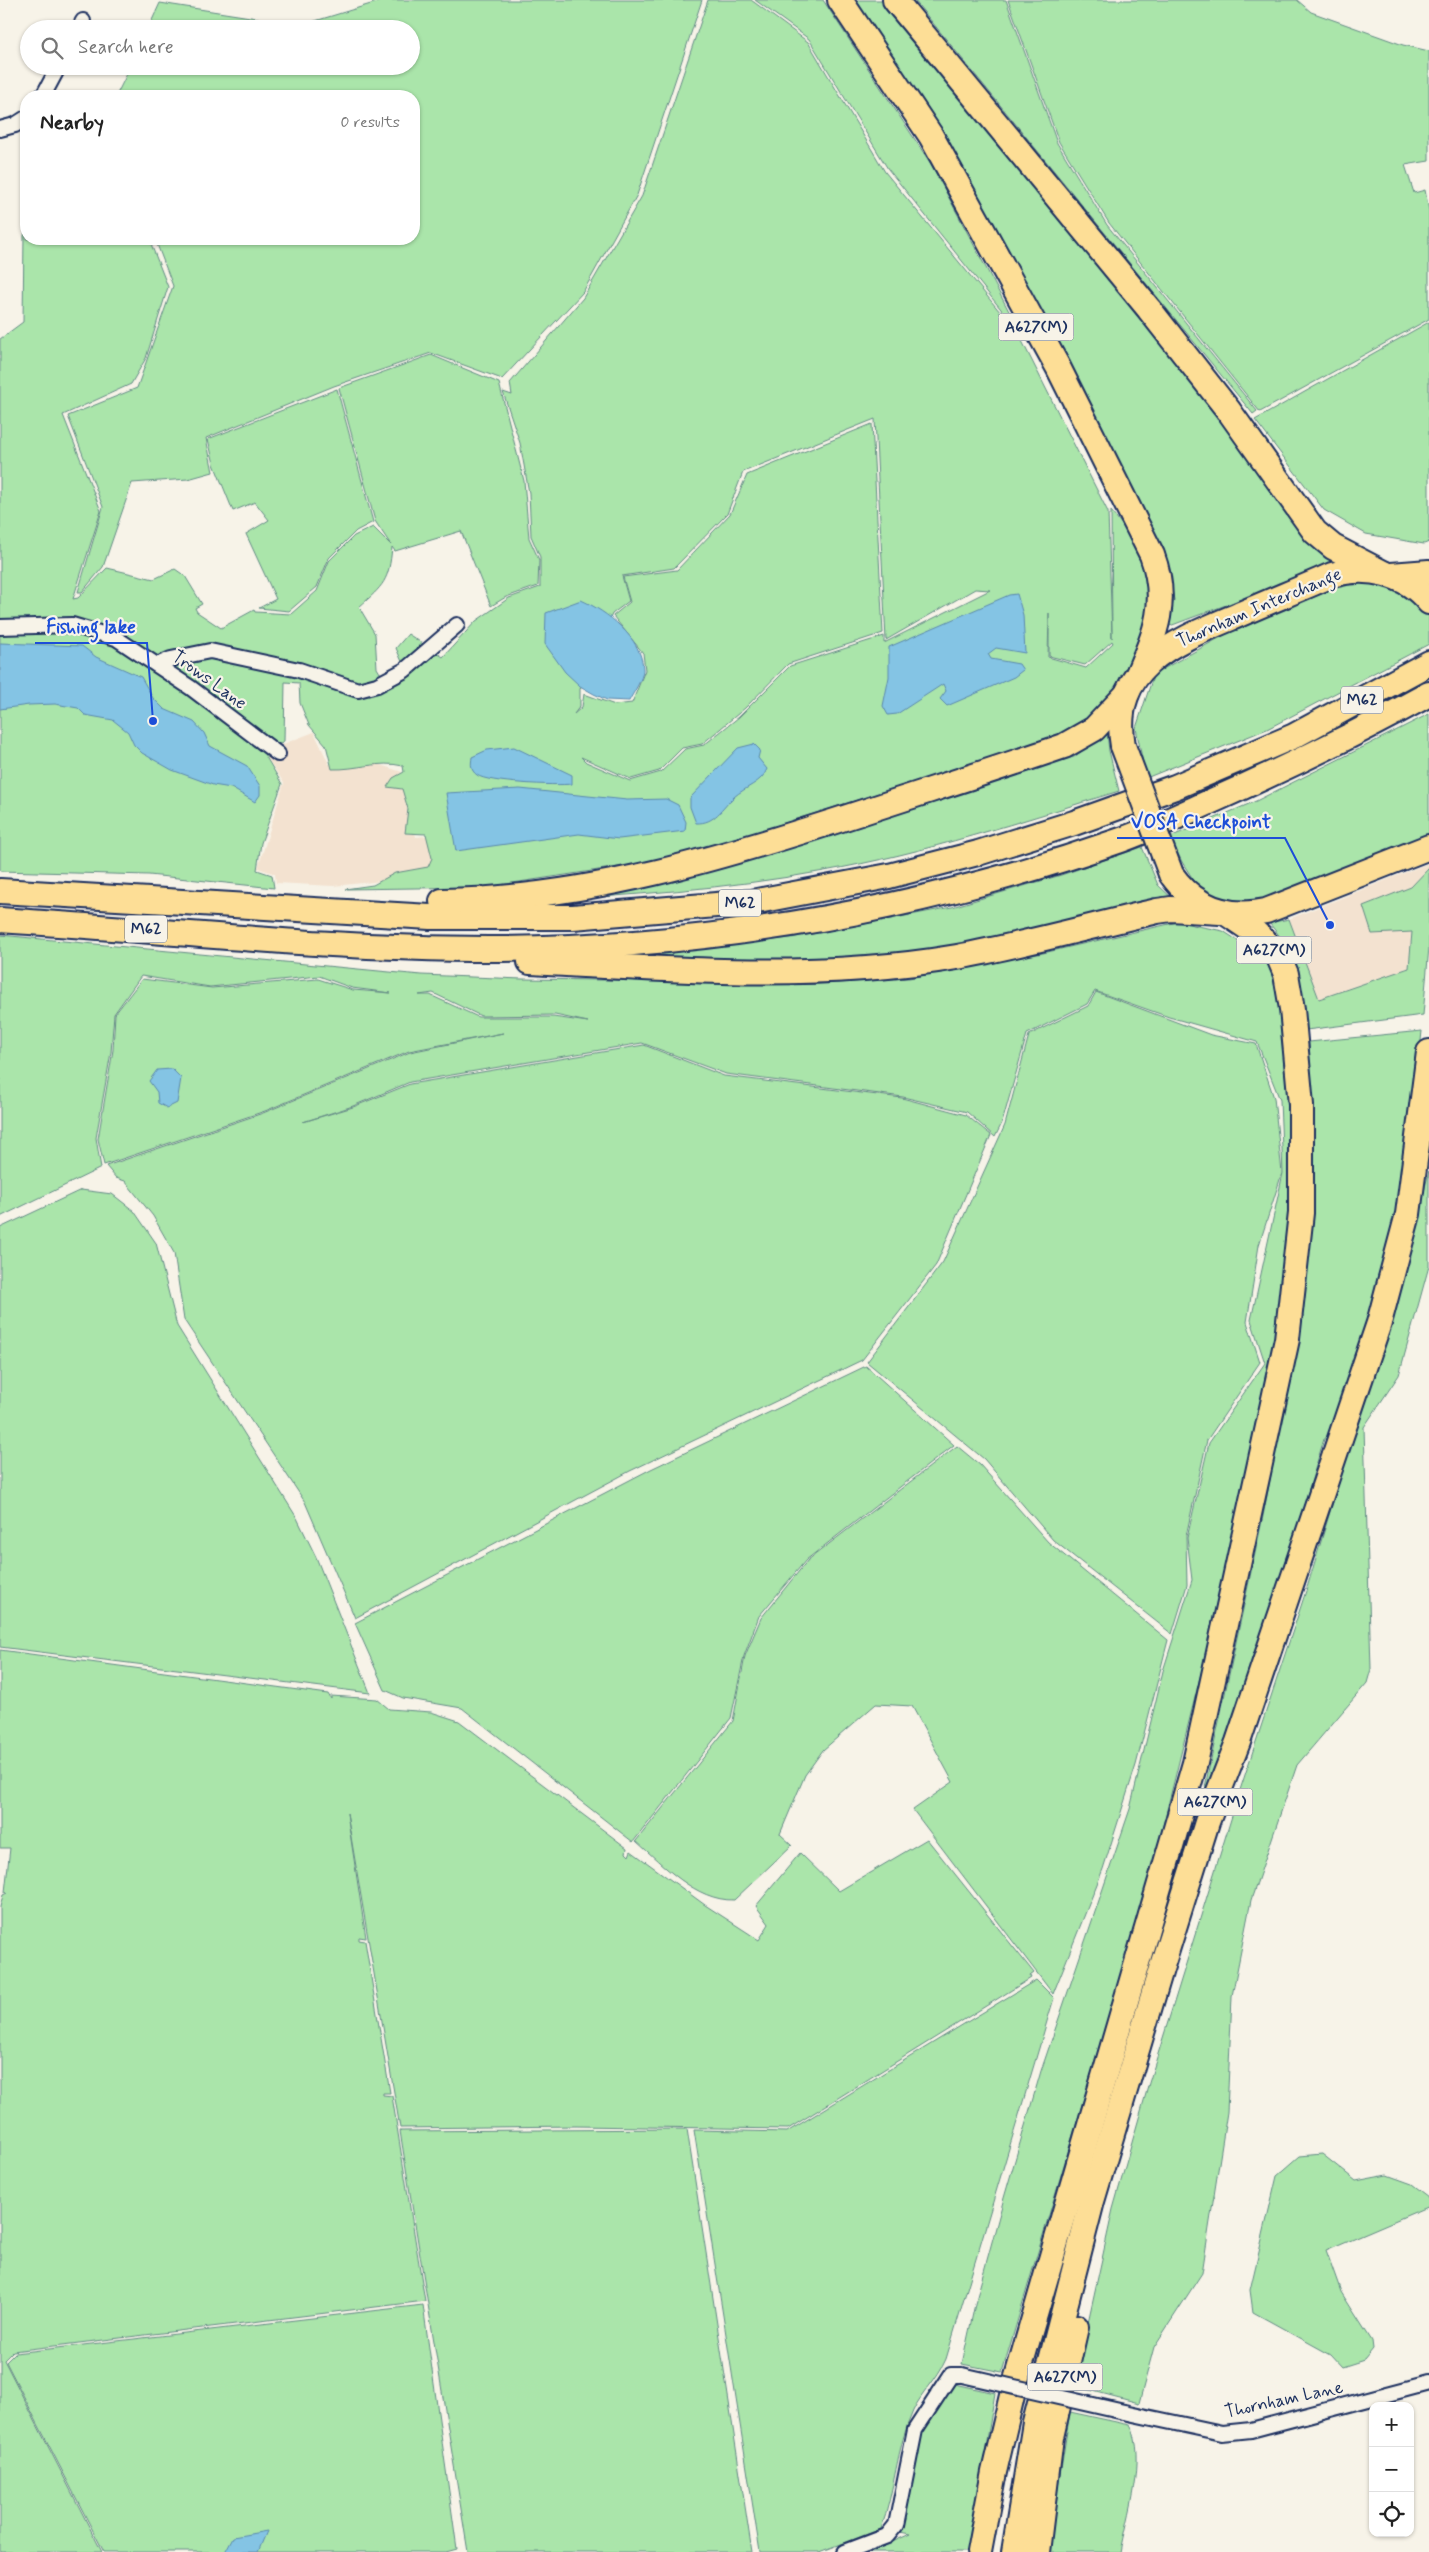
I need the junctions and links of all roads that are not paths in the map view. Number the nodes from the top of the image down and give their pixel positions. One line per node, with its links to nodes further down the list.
1 (840, 0): 14 (highway, A627(M))
2 (895, 0): 8 (highway)
3 (54, 75): 4 (street)
4 (47, 90)
5 (20, 122): 6 (street)
6 (0, 129)
7 (1429, 572): 8 (highway)
8 (1387, 574): 9 (highway, Thornham Interchange); 14 (highway, Thornham Interchange)
9 (1428, 600)
10 (457, 626): 13 (street)
11 (0, 627): 13 (street, Trows Lane)
12 (1429, 663): 19 (highway, M62)
13 (157, 666): 16 (street, Trows Lane)
14 (1132, 684): 19 (highway, M62); 20 (highway, A627(M), bridge)
15 (1429, 694): 22 (highway, M62)
16 (278, 754)
17 (1429, 847): 20 (highway, A627(M))
18 (0, 891): 19 (highway, M62)
19 (160, 901)
20 (1223, 912): 22 (highway, M62); 27 (highway, A627(M))
21 (0, 920): 22 (highway, M62)
22 (293, 941)
23 (1429, 1052): 24 (highway, A627(M))
24 (1428, 1057): 25 (highway, A627(M))
25 (1226, 1774): 31 (highway, A627(M)); 32 (highway, A627(M))
26 (1429, 2383): 28 (street, Thornham Lane, bridge)
27 (1014, 2387): 29 (highway, A627(M)); 30 (highway, A627(M))
28 (845, 2552)
29 (979, 2552)
30 (992, 2552)
31 (1014, 2552)
32 (1037, 2552)

